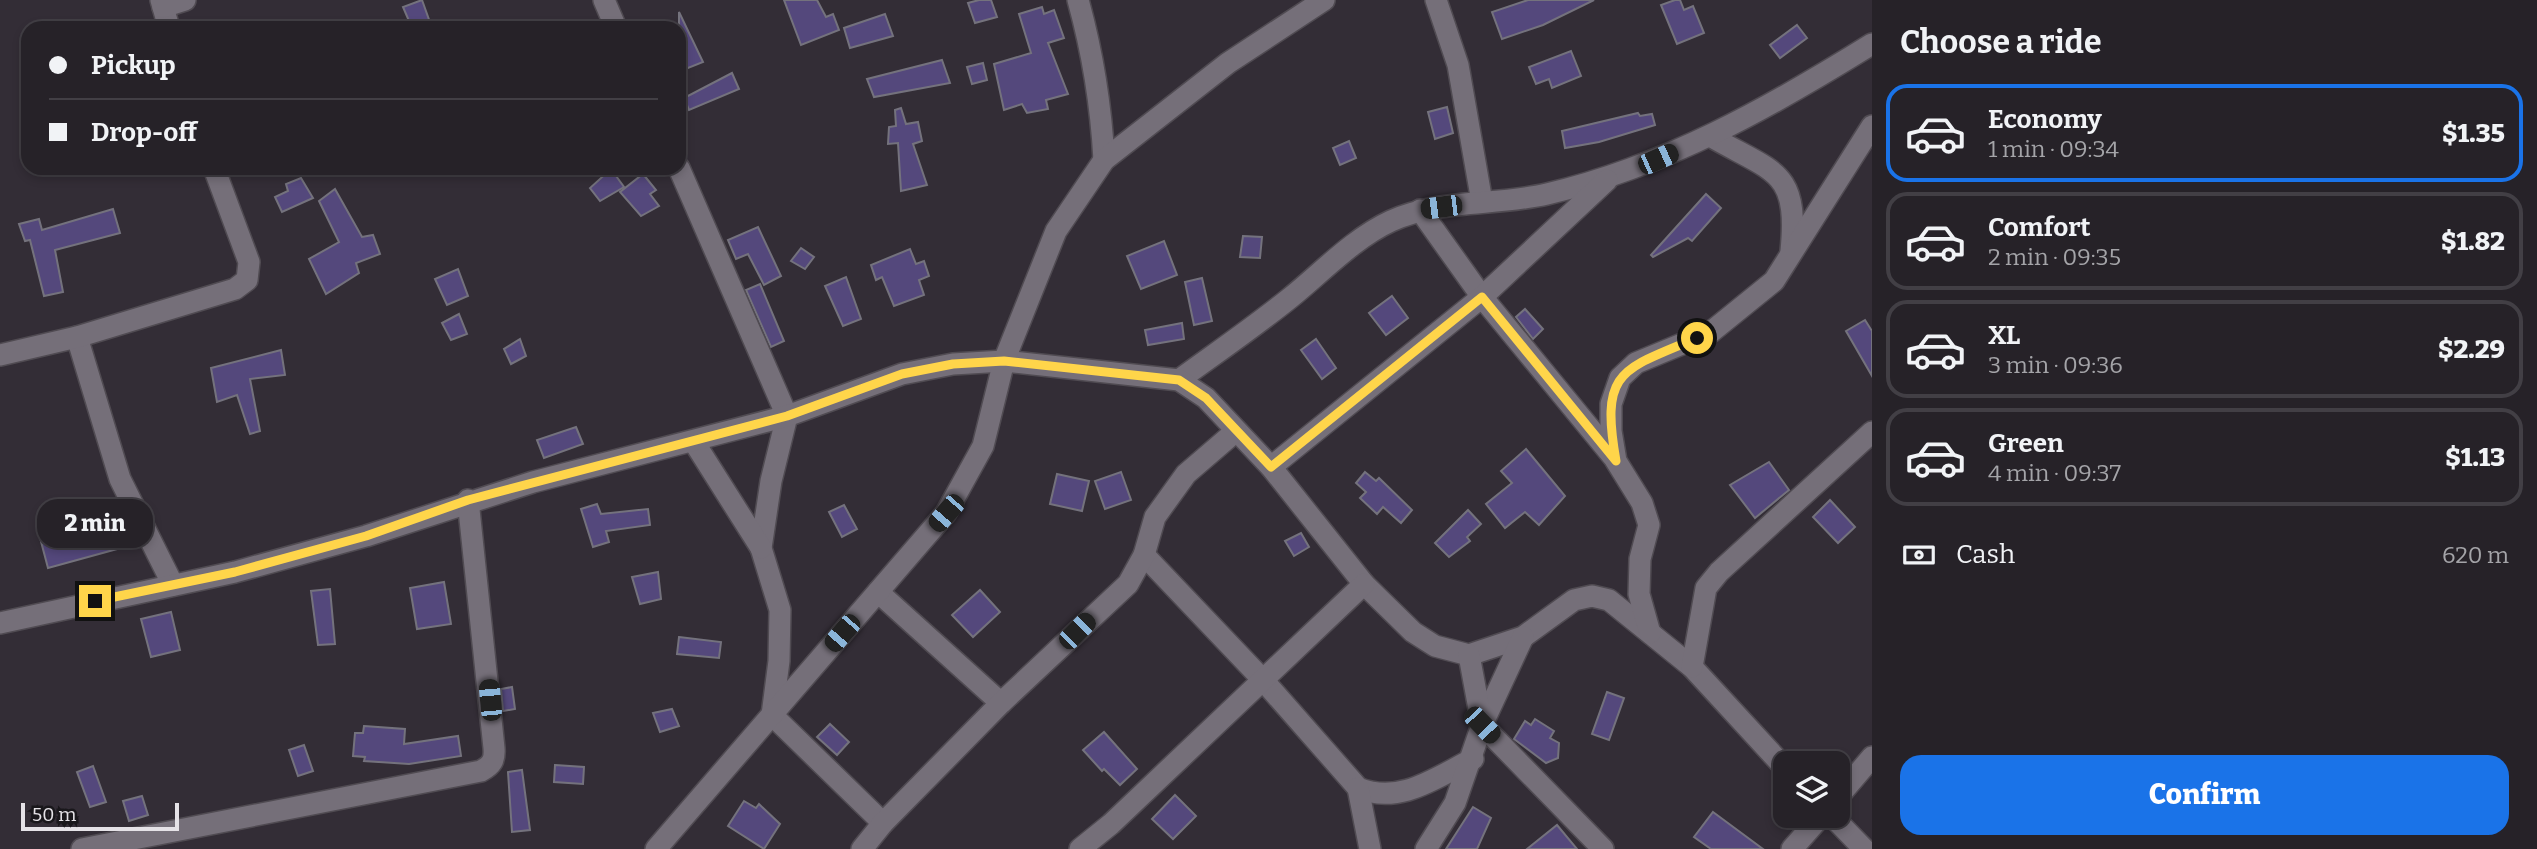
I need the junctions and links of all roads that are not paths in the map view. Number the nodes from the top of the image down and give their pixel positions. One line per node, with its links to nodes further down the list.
1 (185, 0): 6 (street)
2 (604, 0): 8 (street)
3 (1078, 0): 12 (street)
4 (1324, 0): 12 (street)
5 (1436, 0): 16 (street)
6 (162, 3): 7 (street)
7 (167, 21)
8 (613, 21)
9 (1872, 44): 11 (street)
10 (1872, 125): 18 (street)
11 (1710, 136): 15 (street); 18 (street)
12 (1104, 160): 22 (street)
13 (217, 175): 20 (street)
14 (682, 175): 24 (street)
15 (1610, 177): 16 (street); 19 (street)
16 (1482, 202): 17 (street)
17 (1420, 210): 19 (street); 23 (street)
18 (1791, 255): 28 (street)
19 (1482, 297): 28 (street); 29 (street)
20 (77, 337): 21 (street); 34 (street)
21 (0, 355)
22 (1004, 361): 23 (street); 24 (street); 35 (street)
23 (1179, 380): 25 (street)
24 (787, 416): 27 (street); 31 (street)
25 (1236, 431): 29 (street); 32 (street)
26 (1872, 432): 40 (street)
27 (695, 442): 30 (street); 31 (street)
28 (1616, 461): 37 (street)
29 (1271, 467): 33 (street)
30 (468, 500): 34 (street); 53 (street)
31 (761, 548): 43 (street)
32 (1144, 555): 41 (street); 42 (street)
33 (1363, 584): 39 (street); 41 (street)
34 (173, 585): 36 (street)
35 (878, 592): 42 (street); 43 (street)
36 (0, 622)
37 (1650, 633): 38 (street); 40 (street)
38 (1523, 636): 39 (street); 44 (street)
39 (1469, 655): 44 (street)
40 (1692, 667): 45 (street)
41 (1263, 680): 49 (street); 56 (street)
42 (1001, 703): 50 (street)
43 (772, 715): 50 (street); 54 (street)
44 (1482, 725): 47 (street); 59 (street)
45 (1773, 755)
46 (1872, 757): 48 (street)
47 (1473, 759): 49 (street); 58 (street)
48 (1850, 783)
49 (1358, 788): 57 (street)
50 (883, 823): 55 (street)
51 (1810, 828): 60 (street)
52 (1844, 828): 61 (street)
53 (82, 849)
54 (656, 849)
55 (862, 849)
56 (1080, 849)
57 (1370, 849)
58 (1426, 849)
59 (1602, 849)
60 (1792, 849)
61 (1864, 849)

